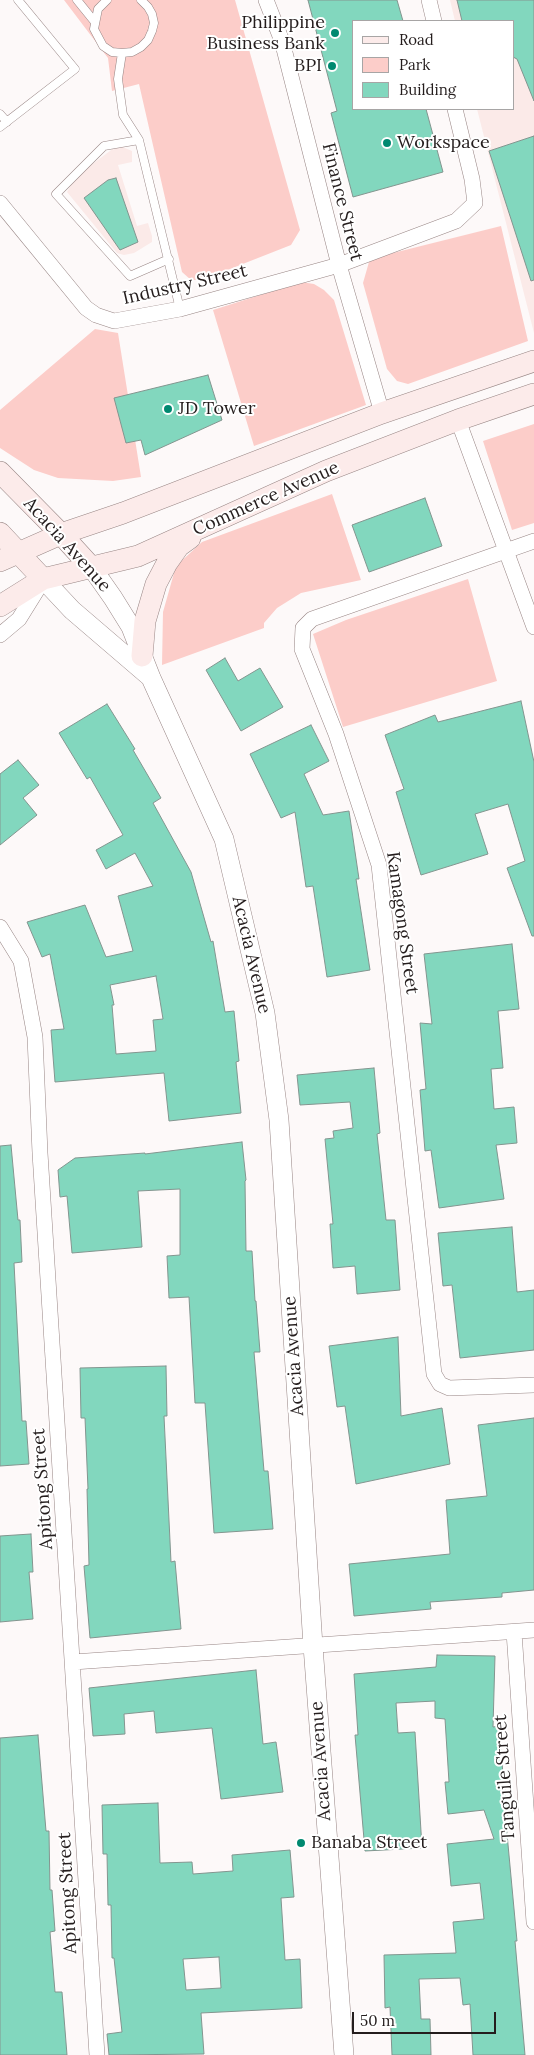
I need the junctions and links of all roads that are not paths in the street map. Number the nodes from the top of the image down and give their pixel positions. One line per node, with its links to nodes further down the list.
1 (18, 0): 12 (lane)
2 (77, 0): 8 (lane)
3 (107, 0): 8 (lane)
4 (141, 0): 9 (lane)
5 (266, 0): 17 (street, Finance Street)
6 (429, 0): 7 (street)
7 (434, 20)
8 (94, 22): 9 (lane)
9 (122, 53): 14 (lane)
10 (455, 110): 17 (street, Industry Street)
11 (0, 114): 12 (lane)
12 (7, 122): 13 (lane)
13 (0, 127)
14 (139, 140): 16 (lane); 16 (lane)
15 (0, 203): 18 (street, Industry Street)
16 (169, 259): 18 (lane)
17 (339, 264): 18 (street, Industry Street); 21 (street, Finance Street)
18 (180, 309)
19 (534, 361): 21 (main road, Commerce Avenue)
20 (534, 394): 22 (main road, Commerce Avenue)
21 (382, 413): 26 (main road, Commerce Avenue)
22 (458, 420): 24 (main road, Commerce Avenue); 28 (street)
23 (0, 472): 26 (main road, Acacia Avenue)
24 (202, 528): 30 (main road, Commerce Avenue); 35 (main road)
25 (0, 533): 29 (main road, Acacia Avenue)
26 (61, 534): 29 (main road, Commerce Avenue); 30 (main road, Acacia Avenue)
27 (534, 542): 28 (street, Kamagong Street)
28 (506, 551): 33 (street); 38 (street, Kamagong Street)
29 (9, 557): 31 (main road, Acacia Avenue)
30 (92, 568): 31 (main road, Commerce Avenue); 35 (street, Acacia Avenue)
31 (43, 579): 32 (main road, Commerce Avenue); 34 (street); 36 (street, Acacia Avenue)
32 (0, 606)
33 (534, 627)
34 (0, 635)
35 (142, 656): 36 (street, Acacia Avenue)
36 (151, 678): 41 (street, Acacia Avenue)
37 (0, 927): 42 (street, Apitong Street)
38 (534, 1385)
39 (534, 1630): 40 (street)
40 (514, 1632): 41 (street); 43 (street, Tanguile Street)
41 (313, 1646): 42 (street); 45 (street, Acacia Avenue)
42 (73, 1662): 44 (street, Apitong Street)
43 (534, 1922)
44 (97, 2055)
45 (344, 2055)

